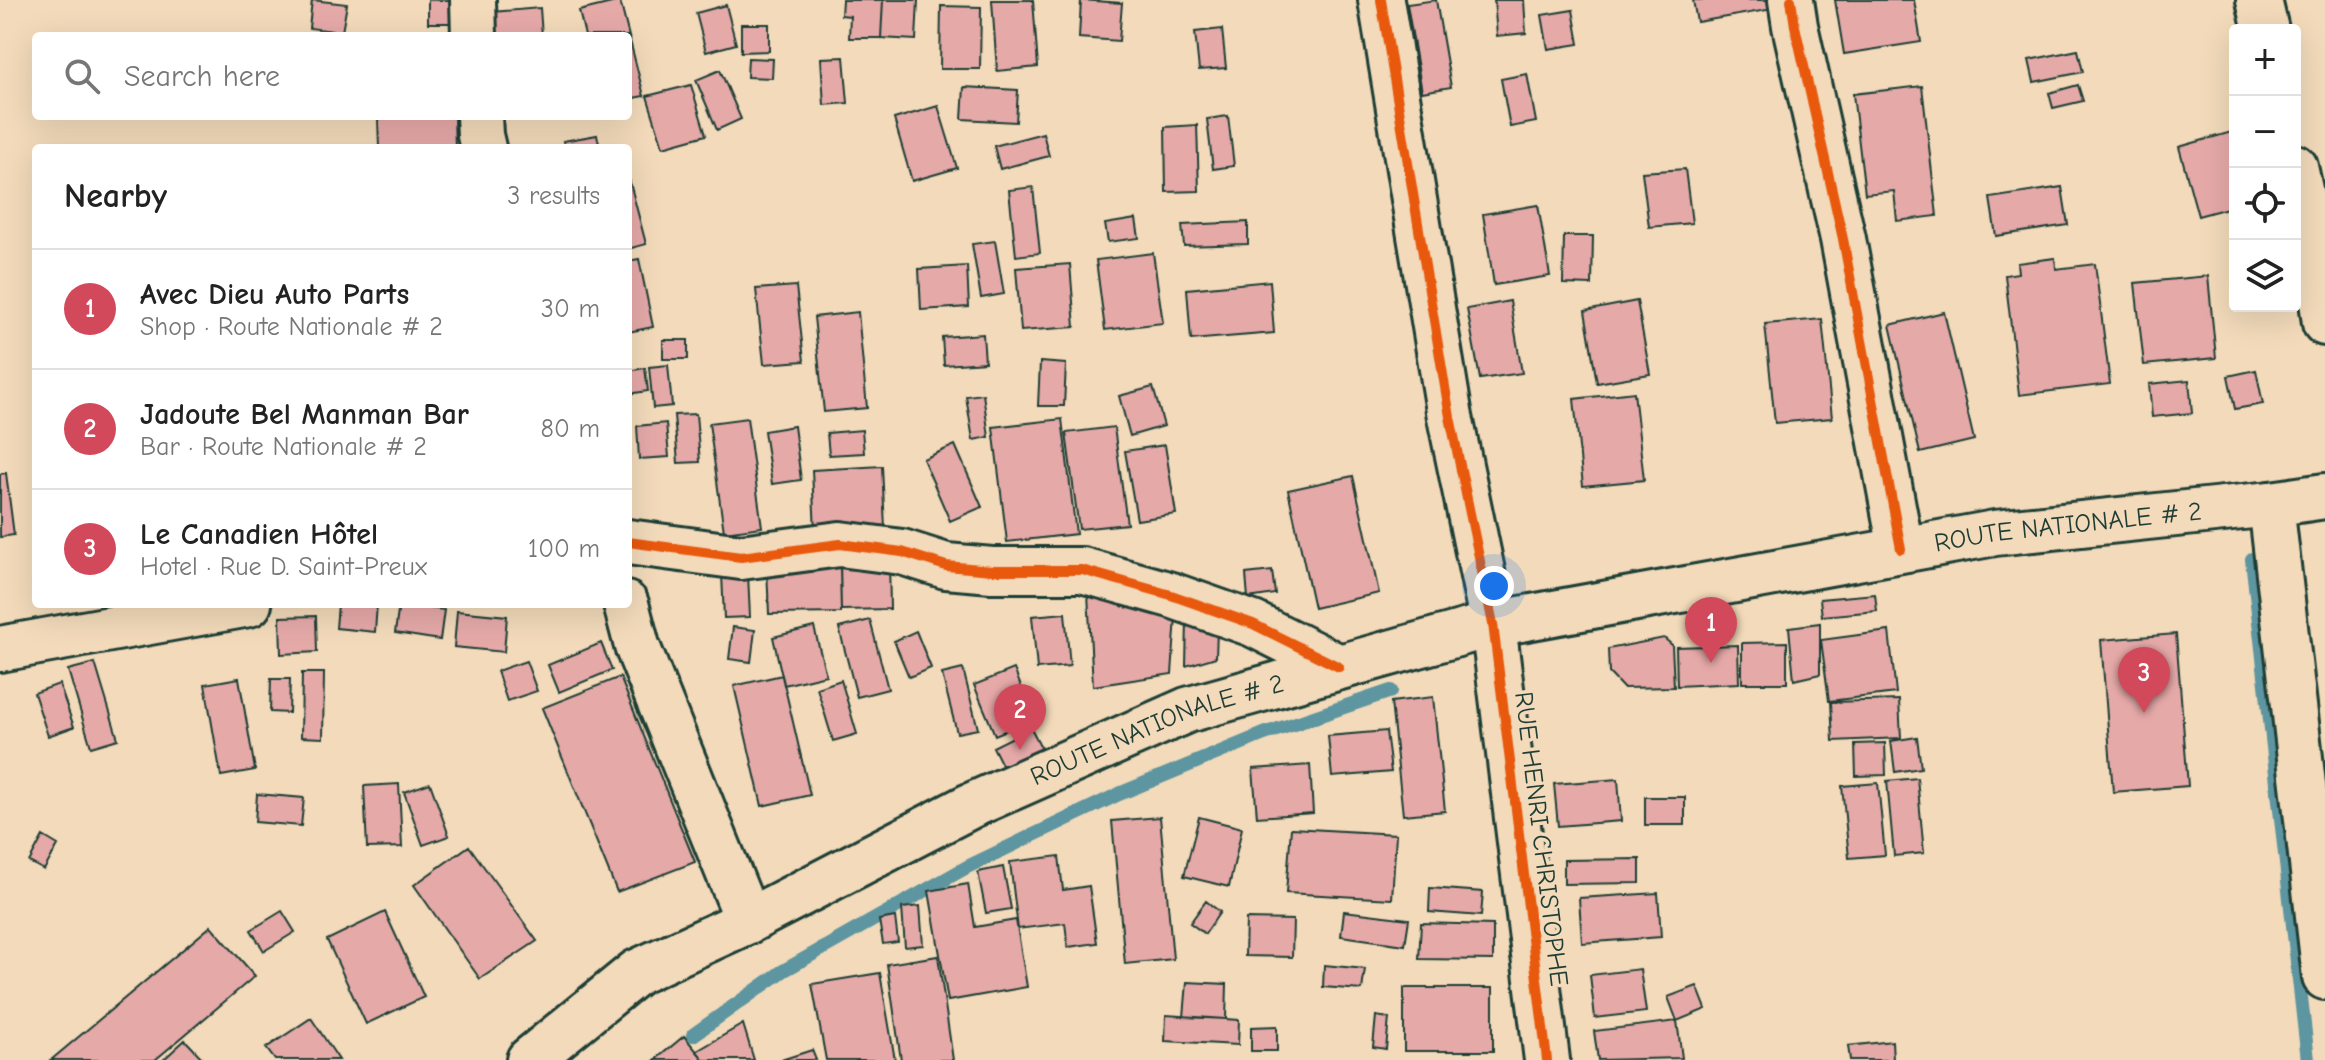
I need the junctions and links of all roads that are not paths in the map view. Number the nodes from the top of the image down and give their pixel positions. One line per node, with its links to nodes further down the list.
1 (473, 0): 6 (street)
2 (1381, 0): 17 (street, RUE HENRI CHRISTOPHE)
3 (1791, 0): 14 (street)
4 (2259, 0): 5 (street)
5 (2265, 24)
6 (474, 32)
7 (479, 120): 8 (street)
8 (482, 144)
9 (2295, 168): 10 (street)
10 (2325, 323)
11 (2325, 496): 12 (street, ROUTE NATIONALE # 2)
12 (2271, 504): 14 (street, ROUTE NATIONALE # 2); 21 (street)
13 (632, 543): 19 (street)
14 (1901, 549): 17 (street, ROUTE NATIONALE # 2)
15 (227, 608): 18 (street)
16 (627, 608): 20 (street)
17 (1493, 624): 19 (street, ROUTE NATIONALE # 2); 23 (street, RUE HENRI CHRISTOPHE)
18 (0, 649)
19 (1339, 667): 20 (street, ROUTE NATIONALE # 2)
20 (748, 921): 22 (street, ROUTE NATIONALE # 2)
21 (2325, 977)
22 (529, 1060)
23 (1547, 1060)

